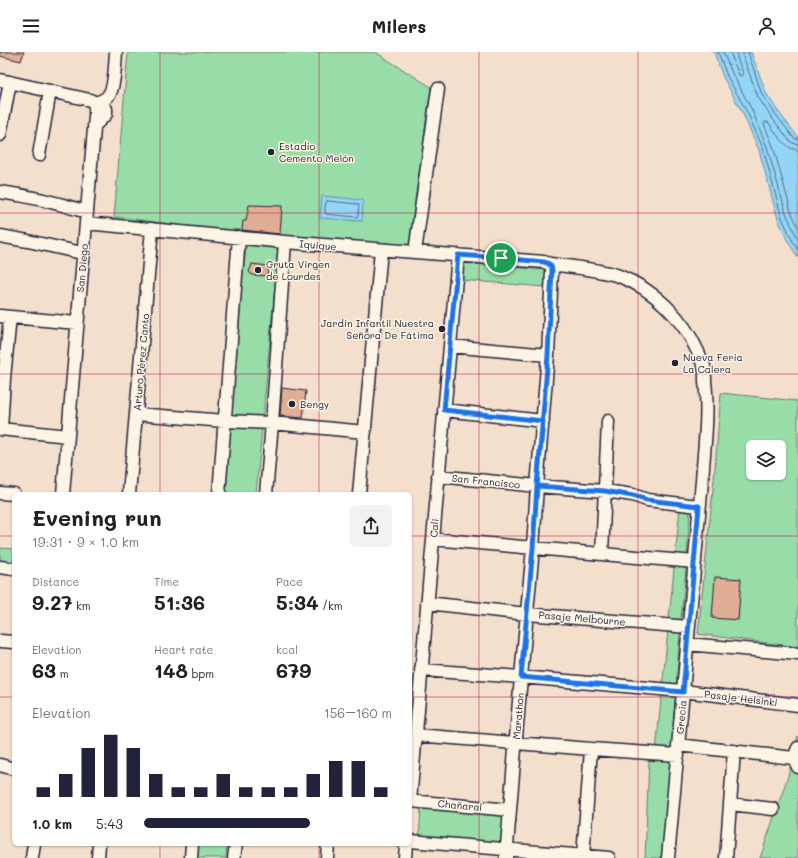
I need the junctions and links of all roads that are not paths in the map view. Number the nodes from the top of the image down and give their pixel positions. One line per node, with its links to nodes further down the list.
1 (116, 52): 5 (street)
2 (5, 81): 4 (street); 6 (street)
3 (438, 89): 15 (street)
4 (50, 91): 5 (street); 7 (street)
5 (94, 103): 9 (street, San Diego)
6 (0, 136)
7 (39, 155)
8 (0, 192): 9 (street, Iquique)
9 (86, 218): 10 (street, Iquique); 16 (street, San Diego)
10 (152, 229): 12 (street, Iquique); 25 (street, Arturo Pérez Canto)
11 (0, 236): 16 (street)
12 (239, 237): 13 (street, Iquique); 26 (street)
13 (284, 242): 14 (street, Iquique); 29 (street)
14 (381, 250): 15 (street, Iquique); 31 (street)
15 (414, 252): 17 (street, Iquique)
16 (82, 253): 20 (street, San Diego)
17 (458, 255): 18 (street, Iquique); 21 (street, Cali)
18 (550, 264): 22 (street, Marathon); 34 (street, Iquique)
19 (5, 316): 20 (street); 23 (street)
20 (77, 323): 32 (street, San Diego)
21 (450, 346): 22 (street); 24 (street, Cali)
22 (548, 355): 27 (street, Marathon)
23 (2, 377): 30 (street)
24 (444, 410): 27 (street); 33 (street, Cali)
25 (136, 414): 26 (street); 38 (street, Arturo Pérez Canto)
26 (225, 421): 29 (street); 39 (street)
27 (543, 421): 35 (street, Marathon)
28 (608, 421): 36 (street)
29 (272, 423): 31 (street); 40 (street)
30 (1, 429): 32 (street)
31 (365, 432): 41 (street)
32 (68, 436): 37 (street, San Diego)
33 (438, 476): 35 (street, San Francisco); 45 (street, Cali)
34 (702, 481): 44 (street, Grecia)
35 (537, 486): 36 (street, San Francisco); 46 (street, Marathon)
36 (605, 491): 44 (street, San Francisco); 47 (street)
37 (63, 492)
38 (129, 492)
39 (219, 492)
40 (266, 492)
41 (359, 492)
42 (0, 493): 43 (street)
43 (12, 494)
44 (699, 506): 48 (street, Grecia)
45 (433, 539): 46 (street); 51 (street, Cali)
46 (533, 548): 47 (street); 52 (street, Marathon)
47 (602, 554): 48 (street)
48 (695, 562): 53 (street, Grecia)
49 (0, 567): 50 (street)
50 (12, 569)
51 (427, 603): 52 (street, Pasaje Melbourne); 58 (street, Cali)
52 (527, 614): 53 (street, Pasaje Melbourne); 59 (street, Marathon)
53 (689, 627): 56 (street, Grecia)
54 (0, 641): 55 (street)
55 (12, 642)
56 (687, 644): 57 (street); 60 (street, Grecia)
57 (798, 654)
58 (421, 670): 59 (street, Pasaje Helsinki); 62 (street, Cali)
59 (521, 677): 60 (street, Pasaje Helsinki); 63 (street, Marathon)
60 (683, 692): 61 (street, Pasaje Helsinki); 65 (street, Grecia)
61 (798, 705)
62 (416, 735): 63 (street); 70 (street, Cali)
63 (516, 742): 64 (street); 74 (street, Marathon)
64 (591, 749): 65 (street); 83 (street)
65 (678, 750): 66 (street); 91 (street, Grecia)
66 (734, 751): 67 (street); 72 (street)
67 (797, 758)
68 (0, 765): 69 (street)
69 (12, 768)
70 (412, 779)
71 (412, 801): 74 (street, Chañaral)
72 (730, 804): 73 (street); 92 (street)
73 (773, 809)
74 (510, 810): 82 (street, Marathon)
75 (412, 841): 82 (street)
76 (34, 846): 84 (street)
77 (99, 846): 85 (street)
78 (192, 846): 86 (street)
79 (236, 846): 87 (street)
80 (328, 846): 88 (street)
81 (406, 846): 89 (street)
82 (506, 853): 83 (street)
83 (583, 856): 90 (street)
84 (32, 858)
85 (98, 858)
86 (190, 858)
87 (234, 858)
88 (327, 858)
89 (405, 858)
90 (609, 858)
91 (668, 858)
92 (726, 858)

